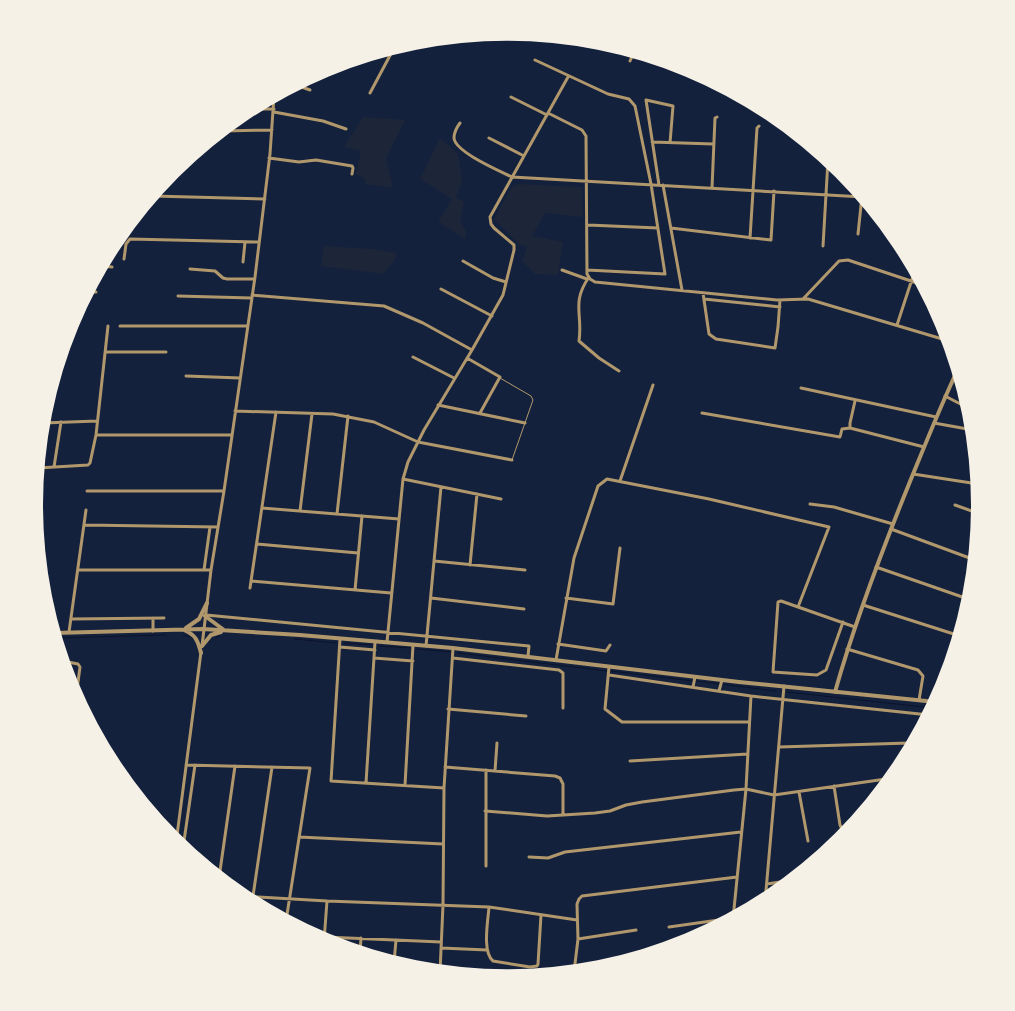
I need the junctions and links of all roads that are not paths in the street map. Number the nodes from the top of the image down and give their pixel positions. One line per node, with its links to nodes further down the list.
1 (390, 56): 8 (street)
2 (631, 58): 4 (street)
3 (535, 60): 5 (street)
4 (630, 61)
5 (568, 77): 13 (street); 30 (street)
6 (304, 88): 7 (street)
7 (310, 90)
8 (370, 93)
9 (511, 97): 13 (street)
10 (274, 104): 12 (street)
11 (265, 110): 12 (street)
12 (274, 110): 17 (street); 18 (street)
13 (548, 114): 24 (street); 29 (street)
14 (717, 117): 23 (street)
15 (460, 123): 28 (street)
16 (759, 126): 33 (street)
17 (346, 129)
18 (272, 130): 19 (street); 25 (street)
19 (234, 131)
20 (489, 138): 24 (street)
21 (652, 142): 22 (street); 22 (street); 31 (street)
22 (670, 143): 23 (street)
23 (713, 144): 32 (street)
24 (524, 156): 28 (street)
25 (269, 158): 27 (street); 38 (street)
26 (827, 169): 35 (street)
27 (352, 174)
28 (512, 177): 29 (street); 56 (street)
29 (587, 182): 30 (street); 40 (street)
30 (651, 184): 31 (street); 41 (street)
31 (661, 185): 32 (street); 42 (street)
32 (712, 188): 33 (street)
33 (754, 190): 34 (street); 44 (street)
34 (774, 191): 35 (street); 44 (street)
35 (826, 194): 37 (street); 47 (street)
36 (161, 196): 38 (street)
37 (854, 196)
38 (265, 199): 46 (street)
39 (861, 204): 43 (street)
40 (588, 224): 41 (street); 53 (street)
41 (658, 228): 53 (street)
42 (671, 228): 44 (street); 58 (street)
43 (858, 234)
44 (750, 238)
45 (245, 242): 46 (street); 48 (street); 50 (street)
46 (259, 242): 54 (street)
47 (823, 246)
48 (124, 259)
49 (463, 261): 56 (street)
50 (243, 262)
51 (190, 269): 54 (street)
52 (562, 270): 53 (street)
53 (587, 275): 58 (street); 77 (street)
54 (254, 279): 61 (street)
55 (912, 281): 62 (street); 67 (street)
56 (506, 282): 66 (street)
57 (441, 289): 66 (street)
58 (682, 290): 59 (street)
59 (704, 292): 63 (street); 64 (street)
60 (178, 296): 61 (street)
61 (252, 296): 70 (street); 72 (street)
62 (803, 299): 64 (street); 67 (street)
63 (704, 300): 65 (street); 65 (street)
64 (780, 300): 65 (street)
65 (780, 308)
66 (492, 316): 72 (street)
67 (897, 325): 71 (street)
68 (108, 326): 73 (street)
69 (120, 326): 70 (street)
70 (248, 326): 80 (street)
71 (940, 338)
72 (472, 350): 76 (street)
73 (104, 352): 74 (street); 96 (street)
74 (166, 352)
75 (414, 357): 81 (street)
76 (466, 358): 79 (street); 81 (street)
77 (619, 371)
78 (186, 376): 80 (street)
79 (500, 377): 93 (street); 100 (lane)
80 (240, 378): 89 (street)
81 (454, 378): 88 (street)
82 (954, 378): 85 (street)
83 (653, 384): 112 (street)
84 (801, 388): 86 (street)
85 (945, 396): 87 (street); 95 (street)
86 (855, 401): 95 (street); 101 (street)
87 (960, 404)
88 (438, 405): 93 (street); 105 (street)
89 (235, 411): 90 (street); 104 (street)
90 (276, 412): 92 (street); 121 (street)
91 (702, 413): 101 (street)
92 (312, 414): 94 (street); 123 (street)
93 (480, 414): 100 (street)
94 (348, 416): 105 (street); 125 (street)
95 (936, 417): 98 (street)
96 (97, 421): 97 (street); 103 (street)
97 (60, 422): 99 (street); 109 (street)
98 (934, 422): 102 (street); 106 (street)
99 (51, 423)
100 (525, 423): 107 (lane)
101 (850, 428): 106 (street)
102 (965, 428)
103 (96, 435): 104 (street); 109 (street)
104 (232, 435): 116 (street)
105 (418, 442): 107 (street); 111 (street)
106 (924, 447): 110 (street)
107 (512, 460)
108 (45, 468): 109 (street)
109 (54, 468)
110 (913, 474): 113 (street); 128 (street)
111 (403, 479): 114 (street); 127 (street)
112 (620, 481): 150 (street); 153 (street)
113 (971, 483)
114 (441, 487): 117 (street); 137 (street)
115 (87, 491): 116 (street)
116 (224, 491): 131 (street)
117 (477, 494): 118 (street); 138 (street)
118 (500, 499)
119 (810, 504): 128 (street)
120 (955, 505): 124 (street)
121 (262, 508): 123 (street); 133 (street)
122 (86, 510): 129 (street)
123 (300, 511): 125 (street)
124 (972, 511)
125 (337, 514): 126 (street)
126 (362, 516): 127 (street); 135 (street)
127 (399, 519): 147 (street)
128 (893, 524): 132 (street)
129 (84, 525): 130 (street); 140 (street)
130 (210, 527): 131 (street); 141 (street)
131 (218, 527): 142 (street)
132 (891, 529): 136 (street); 139 (street)
133 (257, 544): 135 (street); 144 (street)
134 (620, 548): 150 (street)
135 (358, 553): 146 (street)
136 (969, 558)
137 (434, 562): 138 (street); 149 (street)
138 (470, 565): 143 (street)
139 (876, 567): 148 (street); 152 (street)
140 (78, 570): 141 (street); 158 (street)
141 (204, 570): 142 (street)
142 (211, 570): 151 (street)
143 (525, 570)
144 (252, 581): 145 (street); 146 (street)
145 (250, 588)
146 (355, 590): 147 (street)
147 (391, 593): 166 (street)
148 (963, 597)
149 (431, 598): 154 (street); 169 (street)
150 (566, 598): 173 (street)
151 (207, 603): 155 (street); 161 (street)
152 (863, 605): 160 (street); 168 (street)
153 (798, 607): 159 (street); 159 (street)
154 (524, 609)
155 (205, 615): 162 (street); 164 (street); 166 (street)
156 (153, 618): 157 (street); 158 (street); 163 (street)
157 (164, 618)
158 (71, 619): 165 (street)
159 (842, 622): 160 (street)
160 (855, 627): 180 (street)
161 (183, 629): 162 (street); 163 (street); 182 (street)
162 (203, 629): 164 (street); 176 (street)
163 (153, 631): 165 (street)
164 (227, 631): 170 (street); 176 (street)
165 (69, 632): 167 (street)
166 (388, 632): 169 (street); 172 (street)
167 (61, 633)
168 (954, 634)
169 (427, 636): 177 (street); 183 (street)
170 (340, 639): 171 (street); 178 (street)
171 (375, 642): 172 (street); 181 (street)
172 (387, 642): 174 (street)
173 (558, 644): 175 (street); 186 (street)
174 (413, 645): 177 (street); 187 (street)
175 (610, 645)
176 (202, 646): 182 (street)
177 (426, 646): 179 (street)
178 (340, 647): 181 (street); 222 (street)
179 (454, 648): 183 (street); 185 (street)
180 (847, 649): 199 (street); 202 (street)
181 (375, 650): 184 (street)
182 (201, 653): 214 (street)
183 (528, 656): 186 (street)
184 (374, 658): 187 (street); 222 (street)
185 (453, 658): 204 (street); 205 (street)
186 (556, 660): 189 (street)
187 (413, 661): 223 (street)
188 (71, 663): 194 (street)
189 (609, 667): 190 (street); 191 (street)
190 (636, 674): 191 (street); 192 (street); 192 (street)
191 (608, 675): 208 (street)
192 (650, 676): 193 (street); 193 (street)
193 (662, 677): 196 (street); 196 (street)
194 (78, 681)
195 (721, 681): 196 (street); 197 (street); 198 (street)
196 (694, 682): 198 (street)
197 (784, 686): 199 (street); 201 (street)
198 (720, 689): 200 (street)
199 (834, 692): 202 (street)
200 (751, 696): 201 (street); 208 (street)
201 (782, 698): 206 (street); 211 (street)
202 (919, 700): 203 (street)
203 (928, 701)
204 (563, 708)
205 (448, 709): 207 (street); 218 (street)
206 (922, 714)
207 (526, 716)
208 (749, 722): 212 (street)
209 (497, 743): 220 (street)
210 (907, 743): 211 (street)
211 (779, 747): 228 (street)
212 (748, 754): 213 (street); 226 (street)
213 (630, 761)
214 (186, 765): 215 (street); 232 (street)
215 (194, 765): 216 (street); 235 (street)
216 (235, 766): 217 (street); 240 (street)
217 (272, 767): 234 (street); 245 (street)
218 (445, 767): 219 (street); 225 (street)
219 (486, 770): 220 (street); 229 (street)
220 (495, 771): 230 (street)
221 (880, 780): 224 (street)
222 (366, 783): 223 (street)
223 (406, 785): 225 (street)
224 (834, 786): 227 (street); 231 (street)
225 (444, 788): 237 (street)
226 (746, 789): 228 (street); 230 (street); 233 (street)
227 (799, 792): 228 (street); 236 (street)
228 (774, 794): 243 (street)
229 (486, 811): 230 (street); 239 (street)
230 (563, 815)
231 (842, 828)
232 (176, 831)
233 (741, 832): 238 (street); 241 (street)
234 (299, 837): 237 (street); 247 (street)
235 (184, 839)
236 (808, 841)
237 (443, 844): 249 (street)
238 (529, 857)
239 (486, 866)
240 (220, 870)
241 (737, 877): 251 (street); 254 (street)
242 (779, 882): 243 (street)
243 (767, 884): 244 (street)
244 (766, 891)
245 (253, 894)
246 (257, 896): 247 (street)
247 (289, 898): 248 (street); 252 (street)
248 (327, 901): 249 (street); 258 (street)
249 (443, 905): 250 (street); 263 (street)
250 (489, 907): 253 (street); 266 (street)
251 (734, 911)
252 (287, 914)
253 (540, 914): 254 (street); 266 (street)
254 (576, 920): 261 (street)
255 (716, 920): 256 (street)
256 (669, 927)
257 (636, 930): 261 (street)
258 (325, 932)
259 (361, 938): 260 (street); 262 (street); 264 (street)
260 (342, 939)
261 (578, 939): 269 (street)
262 (396, 940): 263 (street); 267 (street)
263 (441, 942): 265 (street)
264 (360, 946)
265 (441, 948): 266 (street); 268 (street)
266 (487, 950)
267 (395, 956)
268 (440, 965)
269 (575, 965)

